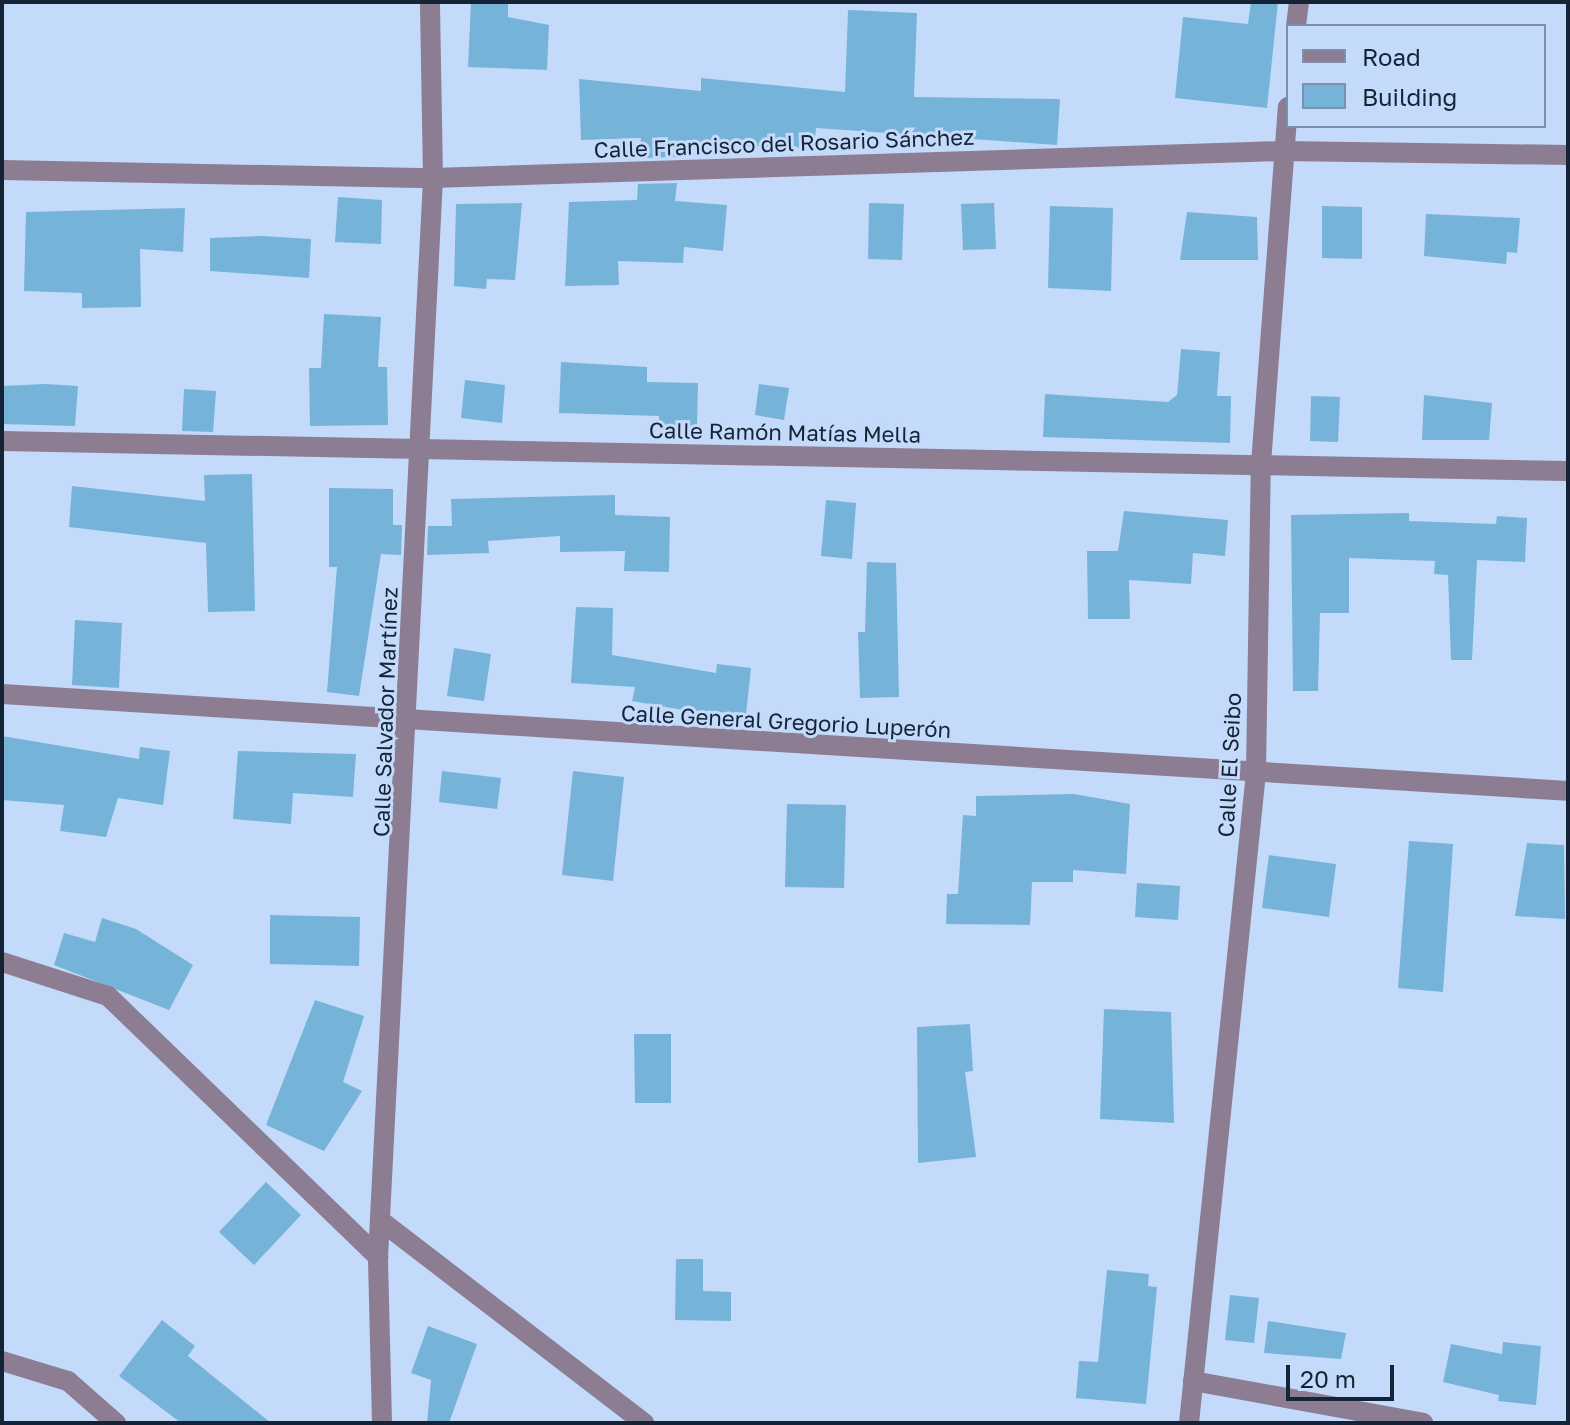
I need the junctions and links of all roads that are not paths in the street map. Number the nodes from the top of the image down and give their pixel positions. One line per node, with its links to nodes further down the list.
1 (430, 2): 8 (street, Calle Salvador Martínez)
2 (1299, 2): 3 (street)
3 (1296, 24)
4 (1286, 125): 5 (street, Calle El Seibo)
5 (1283, 151): 6 (street, Calle Francisco del Rosario Sánchez); 8 (street, Calle Francisco del Rosario Sánchez); 11 (street, Calle El Seibo)
6 (1568, 155)
7 (2, 170): 8 (street, Calle Francisco del Rosario Sánchez)
8 (433, 178): 10 (street, Calle Salvador Martínez)
9 (2, 441): 10 (street, Calle Ramón Matías Mella)
10 (419, 449): 11 (street, Calle Ramón Matías Mella); 14 (street, Calle Salvador Martínez)
11 (1261, 464): 12 (street, Calle Ramón Matías Mella); 15 (street, Calle El Seibo)
12 (1568, 471)
13 (2, 694): 14 (street, Calle General Gregorio Luperón)
14 (410, 724): 15 (street, Calle General Gregorio Luperón); 18 (street, Calle Salvador Martínez)
15 (1256, 772): 16 (street, Calle General Gregorio Luperón); 21 (street, Calle El Seibo)
16 (1568, 791)
17 (2, 962): 19 (street)
18 (381, 1221): 19 (street, Calle Salvador Martínez); 24 (street)
19 (378, 1257): 23 (street, Calle Salvador Martínez)
20 (2, 1361): 22 (street)
21 (1193, 1381): 25 (street, Calle El Seibo); 26 (street)
22 (116, 1423)
23 (382, 1423)
24 (644, 1423)
25 (1189, 1423)
26 (1423, 1423)

